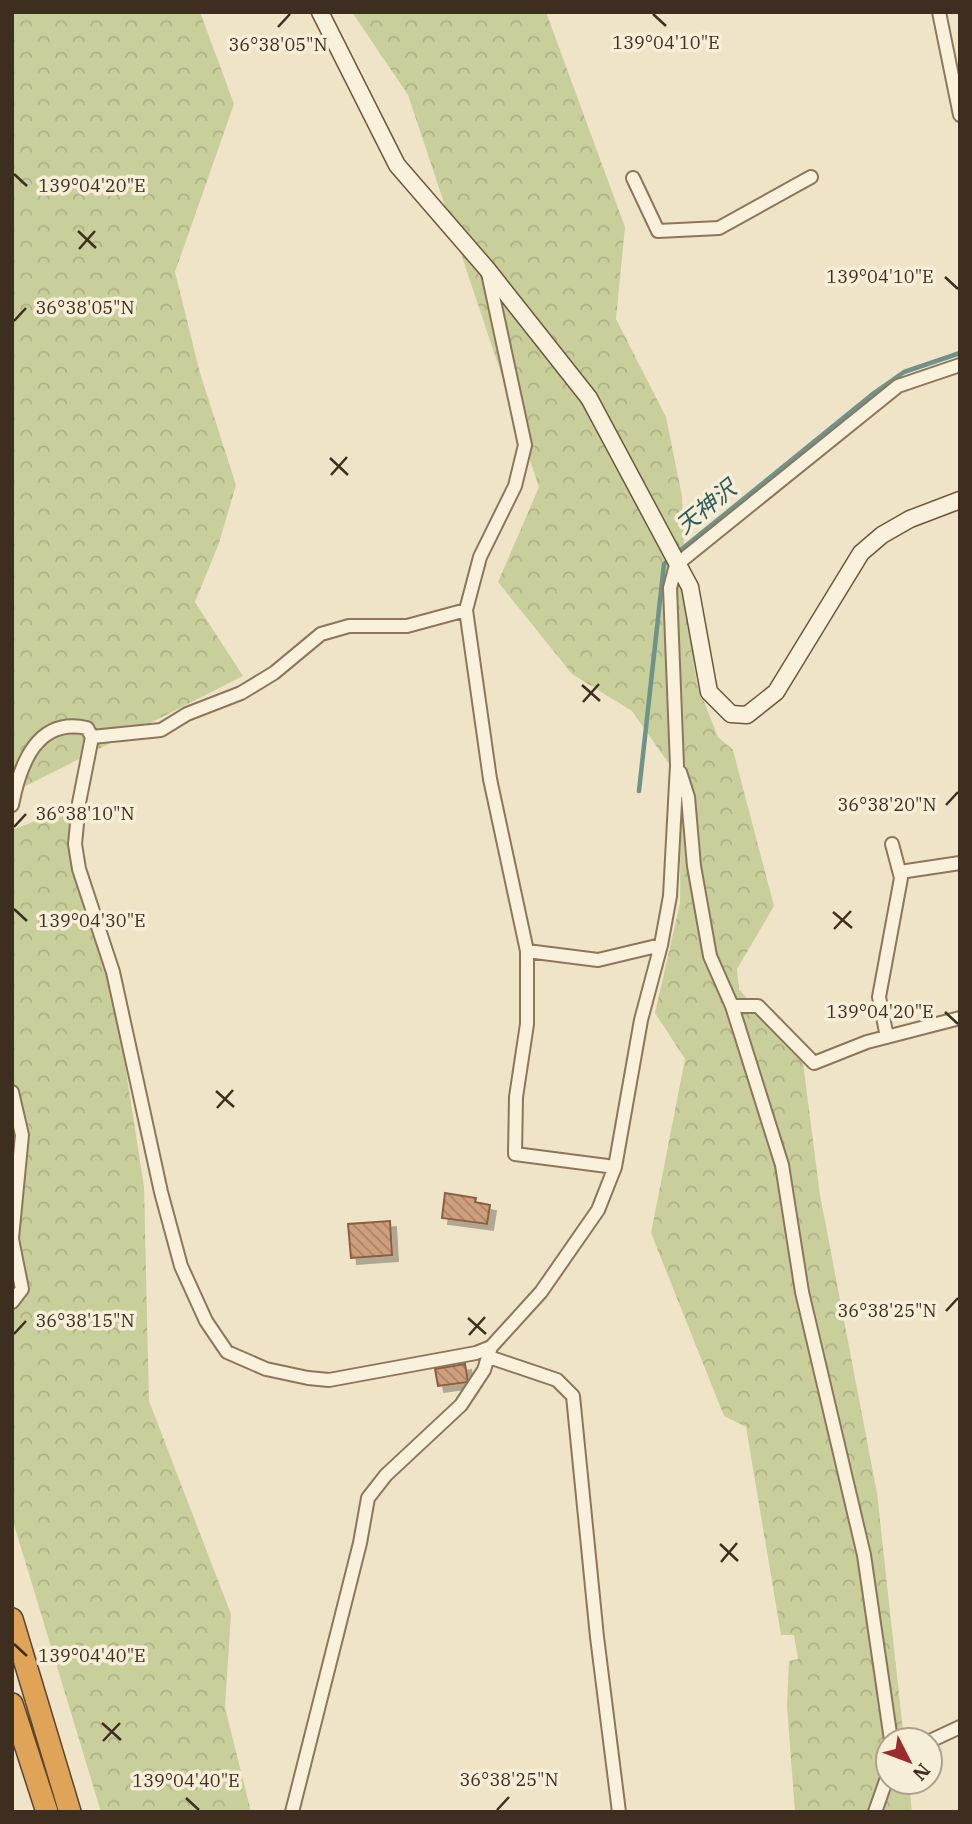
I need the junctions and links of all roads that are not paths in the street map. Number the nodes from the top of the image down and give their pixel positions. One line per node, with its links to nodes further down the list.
1 (320, 12): 6 (street)
2 (939, 12): 3 (street)
3 (960, 115)
4 (811, 177): 5 (street)
5 (633, 178)
6 (487, 269): 9 (street); 10 (street)
7 (960, 365): 9 (street)
8 (960, 500): 9 (street)
9 (676, 565): 12 (street)
10 (466, 610): 11 (street); 18 (street)
11 (92, 737): 13 (street); 26 (street)
12 (677, 765): 17 (street); 19 (street)
13 (12, 805)
14 (892, 844): 16 (street)
15 (960, 863): 16 (street)
16 (900, 872): 21 (street)
17 (661, 945): 18 (street); 23 (street)
18 (527, 951): 23 (street)
19 (732, 1006): 21 (street); 29 (street)
20 (960, 1018): 21 (street)
21 (887, 1037)
22 (12, 1092): 24 (street)
23 (615, 1167): 26 (street)
24 (12, 1239): 25 (street)
25 (12, 1302)
26 (490, 1352): 34 (street); 35 (street)
27 (12, 1619): 33 (highway)
28 (12, 1704): 32 (highway)
29 (889, 1726)
30 (960, 1727): 31 (street)
31 (944, 1734)
32 (47, 1812)
33 (70, 1812)
34 (292, 1812)
35 (619, 1812)

